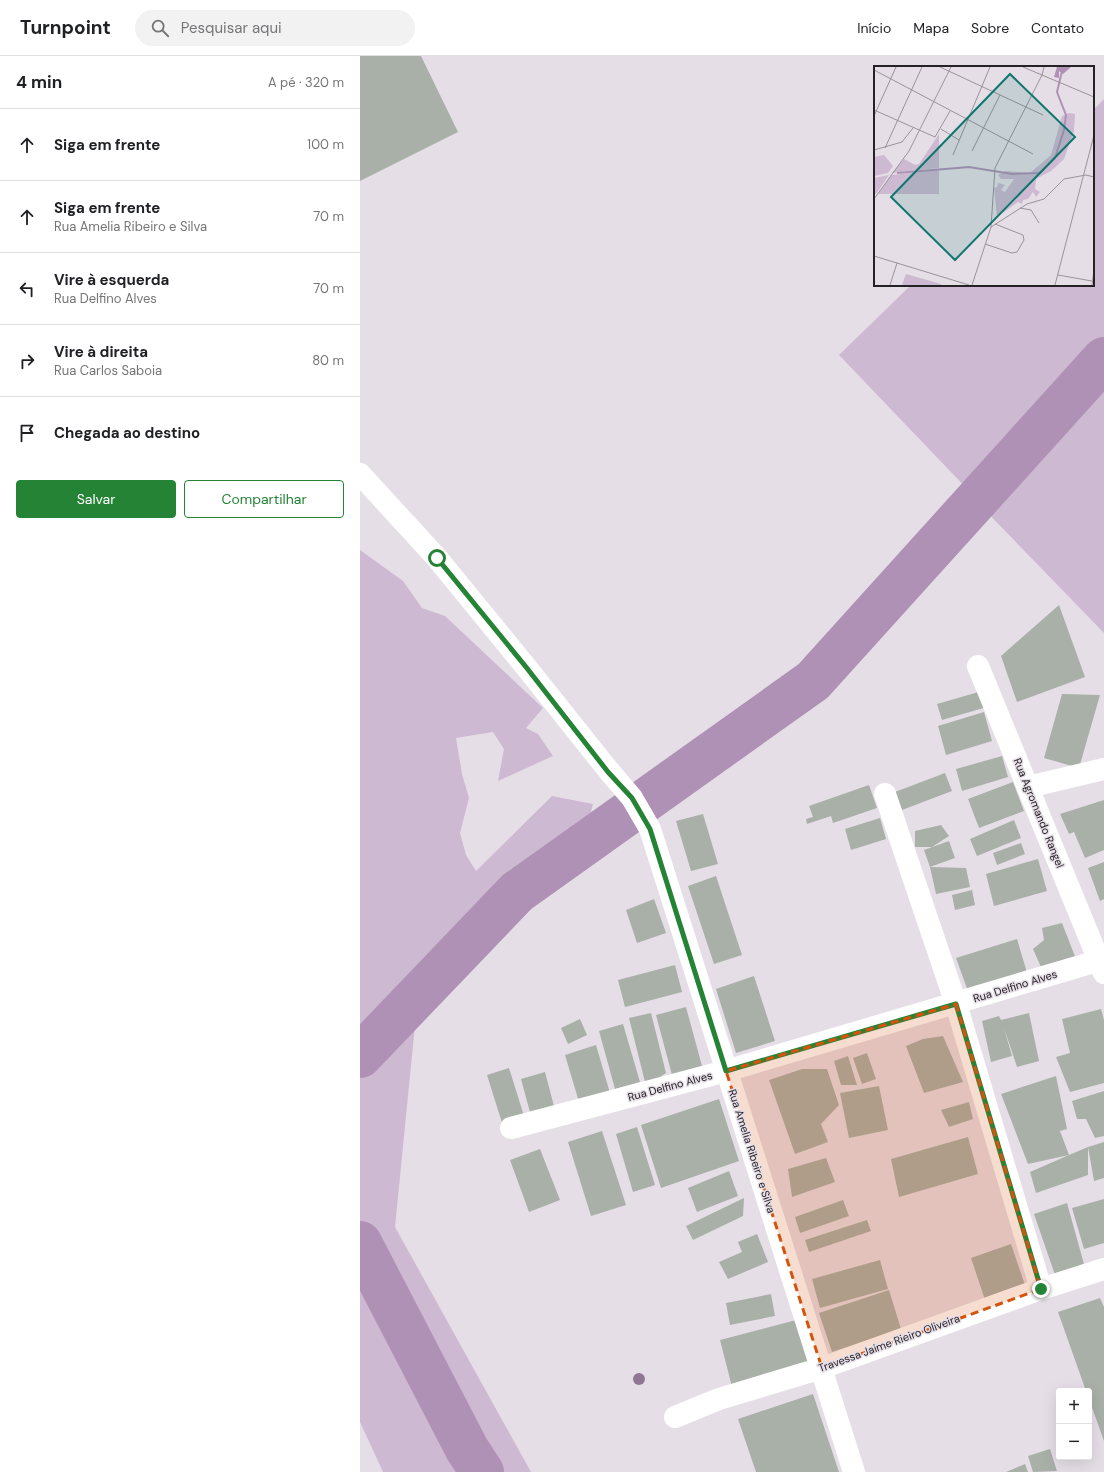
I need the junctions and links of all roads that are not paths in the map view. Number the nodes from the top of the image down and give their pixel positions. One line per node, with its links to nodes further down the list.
1 (360, 474): 8 (street, Rua Amelia Ribeiro e Silva)
2 (978, 666): 4 (street, Rua Agromando Rangel)
3 (1104, 769): 4 (street)
4 (1028, 787): 6 (street, Rua Agromando Rangel)
5 (885, 794): 7 (street)
6 (1102, 964): 7 (street, Rua Delfino Alves)
7 (956, 1004): 8 (street, Rua Delfino Alves); 11 (street)
8 (726, 1071): 9 (street, Rua Delfino Alves); 12 (street, Rua Amelia Ribeiro e Silva)
9 (511, 1128)
10 (1104, 1269): 11 (street, Travessa Jaime Rieiro Oliveira)
11 (1041, 1289): 12 (street, Travessa Jaime Rieiro Oliveira)
12 (822, 1368): 13 (street, Travessa Jaime Rieiro Oliveira); 14 (street, Rua Amelia Ribeiro e Silva)
13 (675, 1417)
14 (854, 1472)

